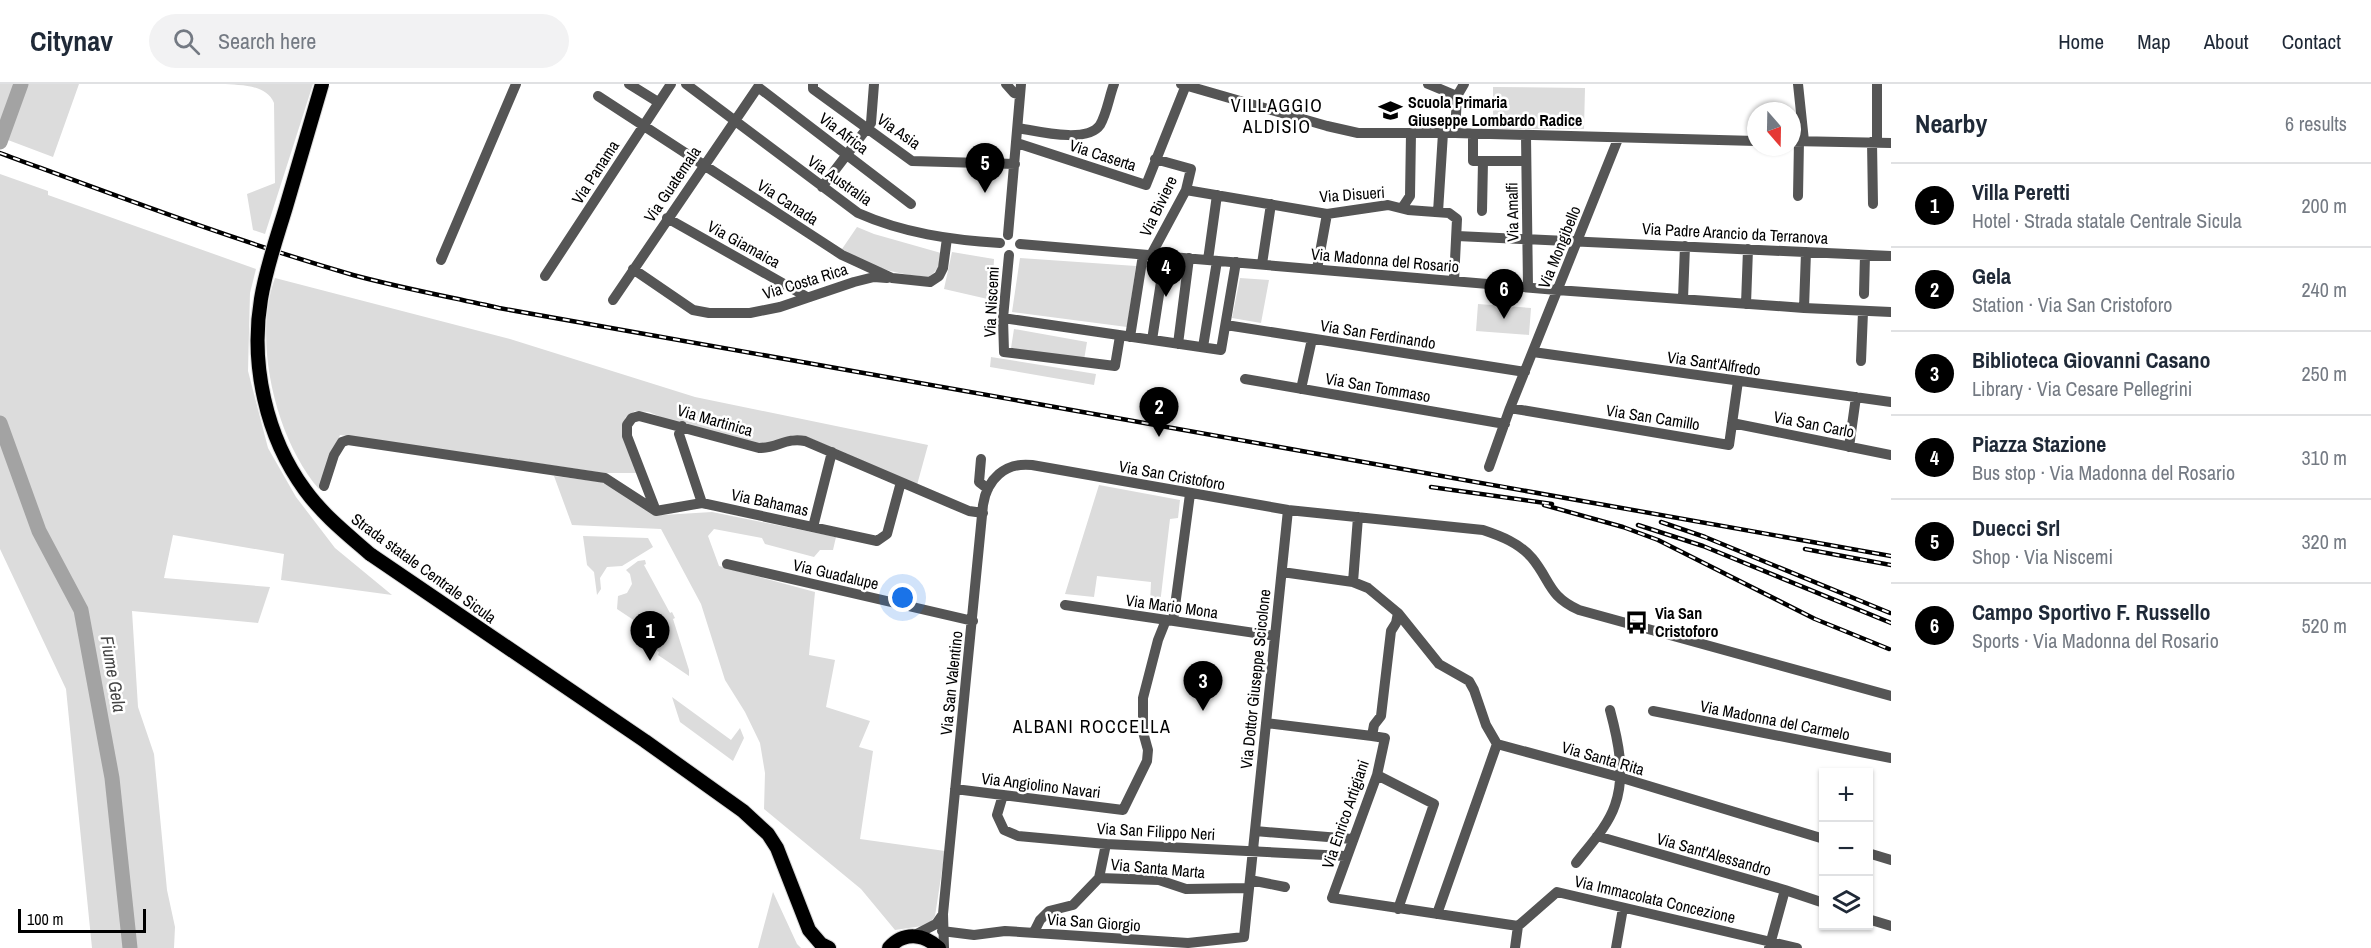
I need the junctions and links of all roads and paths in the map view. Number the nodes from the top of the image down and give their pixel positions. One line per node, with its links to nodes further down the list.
1 (322, 84): 171 (main road, Strada statale Centrale Sicula, bridge)
2 (516, 84): 70 (street)
3 (629, 84): 19 (street)
4 (671, 84): 19 (street, Via Panama)
5 (686, 84): 21 (street, Via Australia)
6 (874, 84): 23 (street)
7 (1006, 84): 16 (street)
8 (1114, 84): 24 (street)
9 (1428, 84): 18 (street)
10 (1464, 84): 18 (street)
11 (1798, 84): 20 (street)
12 (1877, 84): 33 (street)
13 (757, 85): 21 (street, Via Guatemala); 36 (street, Via Africa)
14 (1184, 85): 25 (street); 38 (street, Via Caserta)
15 (813, 86): 23 (street, Via Asia)
16 (1020, 89): 24 (street)
17 (598, 96): 22 (street, Via Canada)
18 (1457, 96): 27 (street)
19 (658, 102): 22 (street, Via Panama)
20 (1798, 102)
21 (734, 120): 41 (street, Via Guatemala); 43 (street, Via Australia)
22 (642, 125): 41 (street, Via Canada); 76 (street, Via Panama)
23 (868, 128): 36 (street); 42 (street, Via Asia)
24 (1018, 128): 34 (street)
25 (1411, 133): 26 (street); 50 (street)
26 (1443, 133): 27 (street); 52 (street)
27 (1455, 133): 28 (street)
28 (1473, 134): 29 (street); 39 (street)
29 (1526, 136): 30 (street); 40 (street, Via Amalfi)
30 (1618, 139): 31 (street); 59 (street, Via Mongibello)
31 (1747, 141)
32 (1801, 141): 33 (street)
33 (1875, 142): 35 (street); 49 (street)
34 (1017, 143): 38 (street, Via Caserta); 42 (street)
35 (1891, 143)
36 (847, 154): 43 (street); 47 (street, Via Africa)
37 (1799, 156): 46 (street)
38 (1155, 159): 44 (street, Via Biviere)
39 (1483, 161): 40 (street); 51 (street)
40 (1526, 161): 58 (street, Via Amalfi)
41 (704, 164): 54 (street, Via Guatemala); 77 (street, Via Canada)
42 (1015, 164): 57 (street)
43 (822, 187): 56 (street, Via Australia)
44 (1186, 190): 45 (street, Via Disueri); 65 (street, Via Biviere)
45 (1217, 195): 48 (street, Via Disueri); 71 (street)
46 (1798, 196)
47 (911, 204)
48 (1271, 204): 53 (street, Via Disueri); 73 (street)
49 (1873, 204)
50 (1402, 208): 52 (street, Via Disueri); 53 (street, Via Disueri)
51 (1482, 211)
52 (1438, 212): 55 (street)
53 (1327, 214): 75 (street)
54 (667, 218): 74 (street, Via Guatemala); 82 (street, Via Giamaica)
55 (1457, 236): 58 (street, Via Padre Arancio da Terranova); 78 (street)
56 (947, 238): 57 (street, Via Australia); 77 (street, Via Canada)
57 (1004, 239): 60 (street); 64 (street)
58 (1527, 239): 59 (street, Via Padre Arancio da Terranova); 79 (street, Via Amalfi)
59 (1578, 241): 61 (street, Via Padre Arancio da Terranova); 80 (street, Via Mongibello)
60 (1020, 244): 64 (street); 65 (street, Via Madonna del Rosario)
61 (1685, 246): 62 (street, Via Padre Arancio da Terranova); 83 (street)
62 (1748, 249): 63 (street, Via Padre Arancio da Terranova); 85 (street)
63 (1806, 252): 66 (street, Via Padre Arancio da Terranova); 86 (street)
64 (1009, 255): 89 (street, Via Niscemi)
65 (1147, 255): 67 (street, Via Madonna del Rosario); 91 (street, Via Biviere)
66 (1865, 255): 68 (street, Via Padre Arancio da Terranova); 81 (street)
67 (1165, 256): 69 (street, Via Madonna del Rosario); 93 (street)
68 (1891, 256)
69 (1189, 258): 71 (street, Via Madonna del Rosario); 94 (street)
70 (441, 260)
71 (1213, 260): 72 (street, Via Madonna del Rosario); 95 (street)
72 (1236, 262): 73 (street, Via Madonna del Rosario); 90 (street)
73 (1262, 264): 75 (street, Via Madonna del Rosario)
74 (633, 269): 82 (street, Via Costa Rica); 84 (street, Via Guatemala)
75 (1317, 269): 78 (street, Via Madonna del Rosario)
76 (545, 276)
77 (892, 278): 82 (street, Via Costa Rica)
78 (1454, 281): 79 (street, Via Madonna del Rosario)
79 (1528, 287): 80 (street, Via Madonna del Rosario)
80 (1557, 290): 83 (street, Via Madonna del Rosario); 97 (street, Via Mongibello)
81 (1864, 294)
82 (807, 297)
83 (1683, 299): 85 (street, Via Madonna del Rosario)
84 (613, 300)
85 (1746, 304): 86 (street, Via Madonna del Rosario)
86 (1804, 308): 87 (street, Via Madonna del Rosario)
87 (1863, 312): 88 (street, Via Madonna del Rosario); 98 (street)
88 (1891, 312)
89 (1003, 318): 91 (street); 96 (street, Via Niscemi)
90 (1226, 324): 92 (street, Via San Ferdinando); 95 (street)
91 (1125, 336): 93 (street); 96 (street, Via Biviere)
92 (1312, 339): 99 (street, Via San Ferdinando); 102 (street)
93 (1152, 340): 94 (street)
94 (1178, 344): 95 (street)
95 (1203, 348)
96 (1004, 352)
97 (1533, 352): 99 (street, Via Mongibello); 101 (street, Via Sant'Alfredo)
98 (1861, 362)
99 (1525, 372): 105 (street, Via Mongibello)
100 (1245, 379): 102 (street, Via San Tommaso)
101 (1738, 381): 103 (street, Via Sant'Alfredo); 106 (street, Via San Camillo)
102 (1301, 389): 107 (street, Via San Tommaso)
103 (1856, 397): 104 (street, Via Sant'Alfredo); 109 (street)
104 (1891, 402)
105 (1510, 408): 106 (street, Via San Camillo); 107 (street, Via Mongibello)
106 (1732, 423): 109 (street, Via San Carlo)
107 (1505, 424): 113 (street, Via Mongibello)
108 (682, 426): 110 (street, Via Martinica); 118 (street); 120 (street, Via Martinica)
109 (1849, 447): 111 (street, Via San Carlo)
110 (832, 452): 114 (street, Via Martinica); 123 (street)
111 (1891, 455)
112 (981, 459): 116 (street)
113 (1489, 467)
114 (901, 482): 121 (street, Via Martinica); 123 (street, Via Bahamas)
115 (324, 486): 120 (street)
116 (988, 489): 117 (street, Via San Cristoforo); 121 (street, Via San Valentino)
117 (1190, 494): 119 (street, Via San Cristoforo); 130 (street)
118 (702, 503): 120 (street, Via Bahamas); 123 (street, Via Bahamas)
119 (1288, 510): 122 (street, Via San Cristoforo); 125 (street, Via Dottor Giuseppe Scicolone)
120 (656, 511)
121 (982, 513): 129 (street, Via San Valentino)
122 (1358, 517): 126 (street); 132 (street, Via San Cristoforo)
123 (813, 527)
124 (727, 564): 129 (street, Via Guadalupe)
125 (1282, 572): 126 (street); 131 (street, Via Dottor Giuseppe Scicolone)
126 (1353, 582): 128 (street)
127 (1065, 605): 130 (street, Via Mario Mona)
128 (1398, 613): 136 (street); 137 (street)
129 (973, 621): 141 (street, Via San Valentino)
130 (1169, 621): 131 (street, Via Mario Mona); 142 (street, Via Angiolino Navari)
131 (1275, 636): 135 (street, Via Dottor Giuseppe Scicolone)
132 (1891, 696)
133 (1610, 710): 140 (street)
134 (1653, 711): 138 (street, Via Madonna del Carmelo)
135 (1266, 723): 136 (street); 143 (street, Via Dottor Giuseppe Scicolone)
136 (1372, 736): 139 (street, Via Enrico Artigiani)
137 (1497, 744): 140 (street, Via Santa Rita); 161 (street)
138 (1891, 758)
139 (1377, 775): 146 (street, Via Enrico Artigiani); 159 (street)
140 (1620, 777): 144 (street); 145 (street, Via Santa Rita)
141 (955, 789): 142 (street, Via Angiolino Navari); 160 (street, Via San Valentino)
142 (1003, 795): 147 (street, Via San Filippo Neri)
143 (1255, 831): 146 (street); 148 (street, Via Dottor Giuseppe Scicolone)
144 (1597, 836): 152 (street); 156 (street, Via Sant'Alessandro)
145 (1819, 837)
146 (1352, 839): 150 (street, Via Enrico Artigiani)
147 (1106, 844): 148 (street, Via San Filippo Neri); 153 (street)
148 (1253, 851): 150 (street, Via San Filippo Neri); 154 (street, Via Dottor Giuseppe Scicolone)
149 (1873, 854): 151 (street)
150 (1345, 856): 159 (street, Via Enrico Artigiani)
151 (1891, 860)
152 (1576, 863)
153 (1099, 878): 154 (street, Via Santa Marta); 166 (street)
154 (1250, 884): 155 (street, Via Santa Marta); 168 (street, Via Dottor Giuseppe Scicolone)
155 (1285, 887)
156 (1785, 890): 157 (street, Via Sant'Alessandro); 169 (street)
157 (1819, 901)
158 (1623, 908): 163 (street, Via Immacolata Concezione); 169 (street, Via Immacolata Concezione); 174 (street)
159 (1398, 909): 161 (street)
160 (943, 914): 165 (street, Via San Valentino); 167 (street)
161 (1437, 914): 163 (street)
162 (1873, 920): 164 (street)
163 (1518, 926): 173 (street)
164 (1891, 926)
165 (942, 931): 166 (street, Via San Giorgio); 172 (street, Via San Valentino)
166 (1035, 933): 168 (street, Via San Giorgio)
167 (913, 936): 170 (main road); 172 (main road)
168 (1244, 937)
169 (1770, 945): 175 (street, Via Immacolata Concezione)
170 (889, 947)
171 (829, 948)
172 (942, 948)
173 (1515, 948)
174 (1616, 948)
175 (1797, 948)

